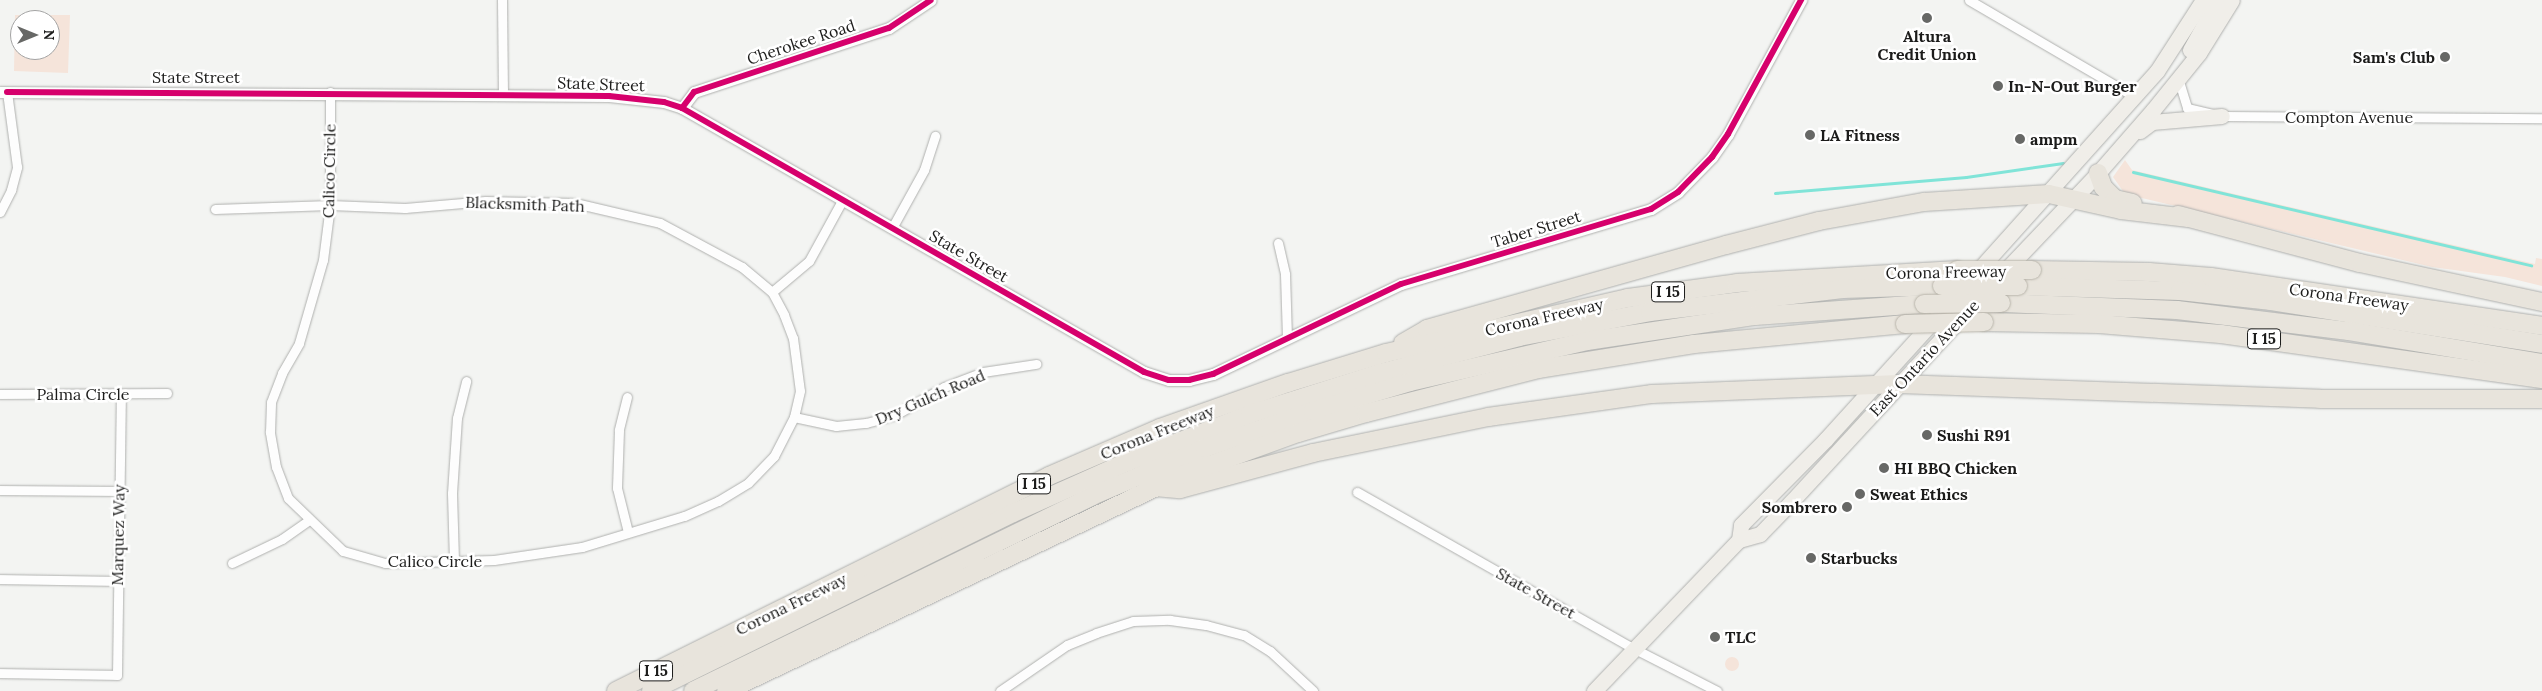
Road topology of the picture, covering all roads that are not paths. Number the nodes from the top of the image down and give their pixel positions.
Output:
1 (502, 0) edge
2 (930, 0) edge
3 (1801, 0) edge
4 (1969, 0) edge
5 (2203, 0) edge
6 (2218, 0) edge
7 (2232, 0) edge
8 (2181, 76) junction
9 (4, 92) edge
10 (330, 92) junction
11 (503, 96) junction
12 (2135, 96) junction
13 (682, 108) junction
14 (2222, 116) junction
15 (2542, 118) edge
16 (935, 136) dead end
17 (2120, 148) junction
18 (2098, 173) junction
19 (2049, 194) junction
20 (843, 199) junction
21 (2072, 199) junction
22 (330, 205) junction
23 (215, 209) dead end
24 (0, 212) edge
25 (2187, 218) junction
26 (892, 228) junction
27 (1278, 243) dead end
28 (772, 292) junction
29 (2542, 302) edge
30 (2542, 326) edge
31 (1287, 338) junction
32 (2542, 344) edge
33 (1386, 353) junction
34 (2542, 363) edge
35 (1036, 364) dead end
36 (2542, 379) edge
37 (1189, 380) joint
38 (466, 381) dead end
39 (1899, 384) junction
40 (1874, 386) junction
41 (167, 393) dead end
42 (0, 394) edge
43 (121, 394) junction
44 (627, 397) dead end
45 (2542, 399) edge
46 (794, 417) junction
47 (1807, 458) junction
48 (1155, 487) junction
49 (0, 490) edge
50 (119, 491) junction
51 (1357, 492) dead end
52 (1791, 502) junction
53 (308, 520) junction
54 (628, 532) junction
55 (1739, 540) junction
56 (454, 561) junction
57 (232, 562) dead end
58 (0, 578) edge
59 (117, 581) junction
60 (1636, 649) junction
61 (697, 650) junction
62 (0, 673) edge
63 (601, 691) edge
64 (616, 691) edge
65 (651, 691) edge
66 (693, 691) edge
67 (726, 691) edge
68 (1000, 691) edge
69 (1313, 691) edge
70 (1594, 691) edge
71 (1717, 691) edge

1 - 11 street
2 - 13 street, Cherokee Road
3 - 31 street, Taber Street
4 - 12 street
5 - 12 main road, East Ontario Avenue
6 - 8 main road
7 - 8 main road, East Ontario Avenue
8 - 14 street, Compton Avenue
8 - 17 main road, East Ontario Avenue
9 - 10 street, State Street
9 - 24 street
10 - 11 street, State Street
10 - 22 street, Calico Circle
11 - 13 street, State Street
12 - 19 main road, East Ontario Avenue
12 - 21 main road
13 - 20 street, State Street
14 - 15 street, Compton Avenue
14 - 17 main road
16 - 26 street
17 - 18 main road, East Ontario Avenue
18 - 21 main road, East Ontario Avenue
18 - 25 highway
19 - 21 highway
19 - 33 highway
19 - 40 main road, East Ontario Avenue
20 - 26 street, State Street
20 - 28 street
21 - 25 highway
21 - 39 main road, East Ontario Avenue
22 - 23 street, Blacksmith Path
22 - 28 street, Blacksmith Path
22 - 53 street, Calico Circle
25 - 29 highway
26 - 37 street, State Street
27 - 31 street
28 - 46 street, Blacksmith Path
30 - 33 highway, Corona Freeway / I 15, bridge
31 - 37 street, Taber Street
32 - 65 highway, bridge
33 - 61 highway, Corona Freeway / I 15
34 - 66 highway, bridge
35 - 46 street, Dry Gulch Road
36 - 48 highway, I 15, bridge
38 - 56 street
39 - 40 highway
39 - 45 highway
39 - 52 main road, East Ontario Avenue
40 - 47 main road, East Ontario Avenue
40 - 48 highway
41 - 43 street, Palma Circle
42 - 43 street, Palma Circle
43 - 50 street, Marquez Way
44 - 54 street
46 - 54 street, Calico Circle
47 - 52 main road
47 - 55 main road, East Ontario Avenue
48 - 67 highway, I 15
49 - 50 street
50 - 59 street, Marquez Way
51 - 60 street, State Street
52 - 55 main road, East Ontario Avenue
53 - 56 street, Calico Circle
53 - 57 street
54 - 56 street, Calico Circle
55 - 60 main road, East Ontario Avenue
58 - 59 street
59 - 62 street, Marquez Way
60 - 70 main road, East Ontario Avenue
60 - 71 street, State Street
61 - 63 highway
61 - 64 highway, Corona Freeway / I 15
68 - 69 street

